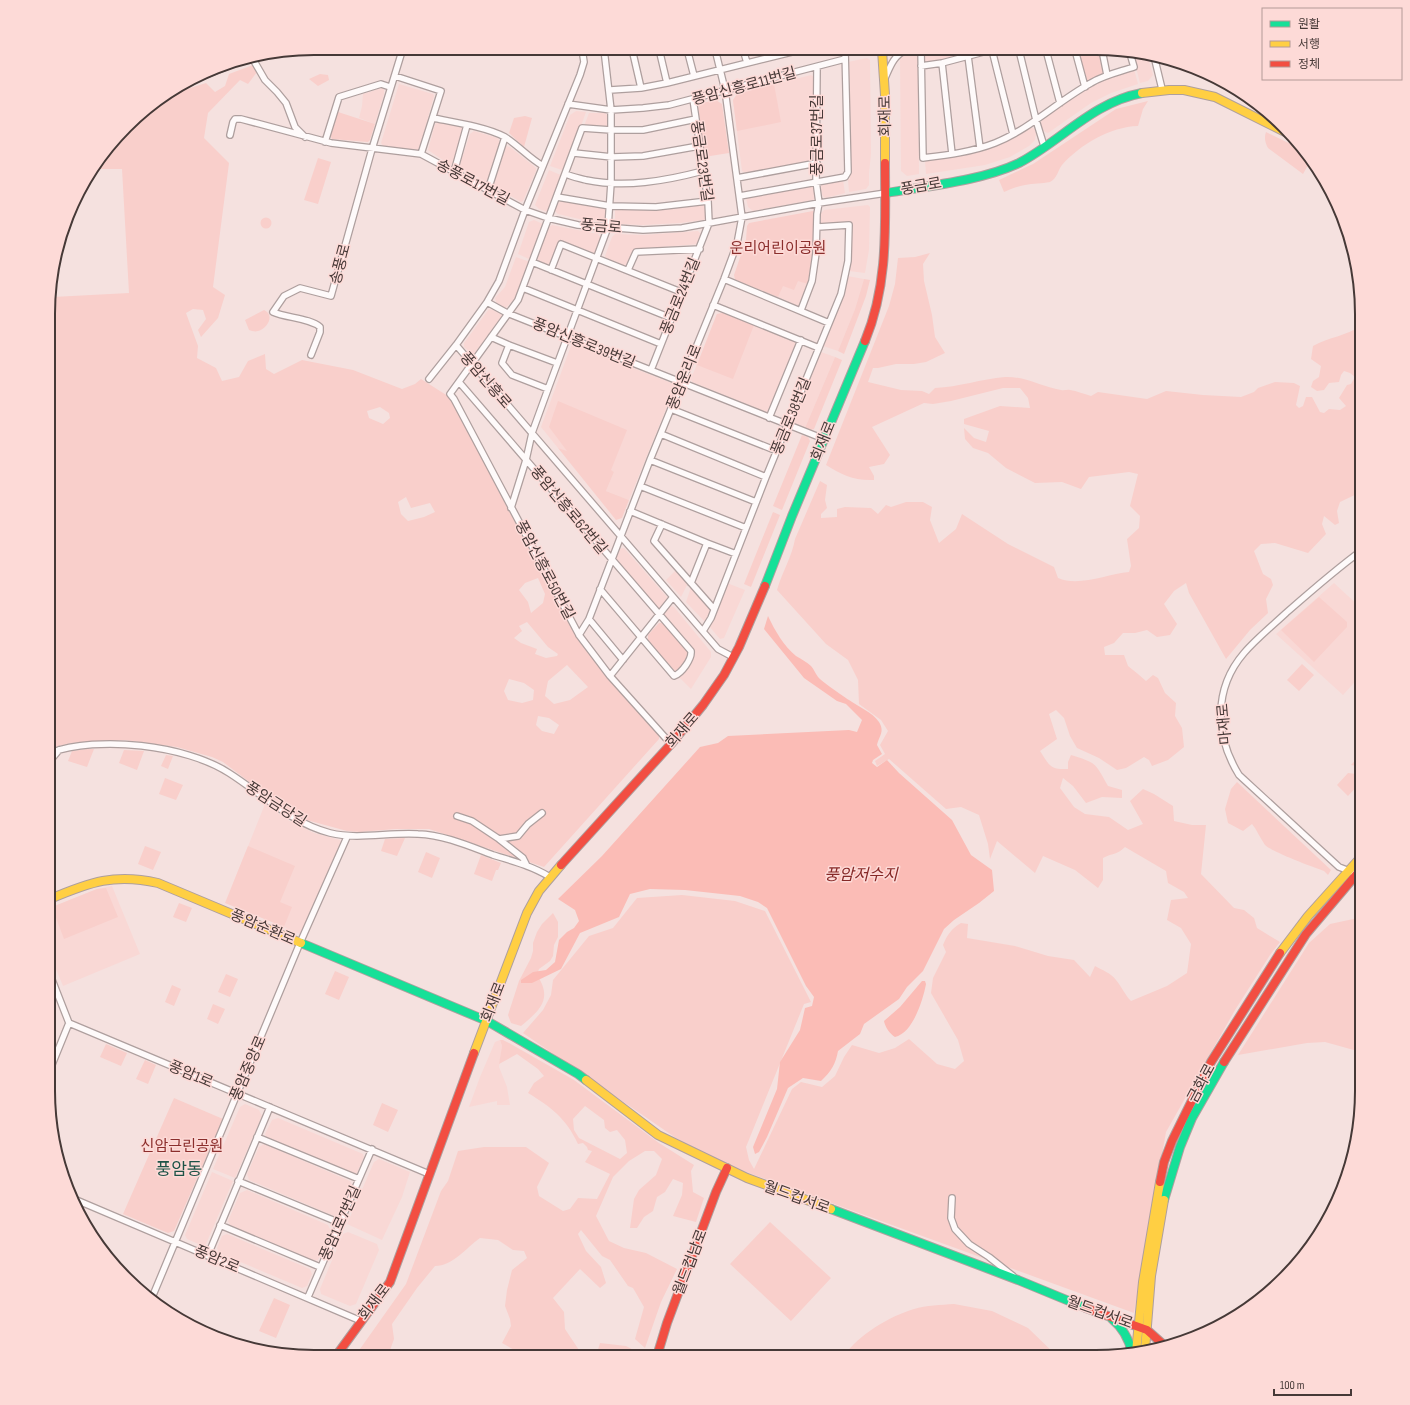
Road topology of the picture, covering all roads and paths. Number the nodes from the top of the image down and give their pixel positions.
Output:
1 (401, 55) edge
2 (583, 55) edge
3 (605, 55) edge
4 (633, 55) edge
5 (660, 55) edge
6 (689, 55) edge
7 (716, 55) edge
8 (745, 55) edge
9 (778, 55) edge
10 (845, 55) edge
11 (882, 55) edge
12 (898, 55) edge
13 (921, 55) edge
14 (972, 55) edge
15 (992, 55) edge
16 (1021, 55) edge
17 (1047, 55) edge
18 (1076, 55) edge
19 (1103, 55) edge
20 (968, 56) junction
21 (771, 57) joint
22 (1132, 57) edge
23 (845, 59) junction
24 (255, 62) edge
25 (1155, 62) edge
26 (747, 63) junction
27 (942, 63) junction
28 (921, 66) junction
29 (817, 67) junction
30 (720, 70) junction
31 (1107, 75) junction
32 (394, 76) junction
33 (694, 76) junction
34 (884, 78) junction
35 (667, 83) junction
36 (390, 87) junction
37 (1084, 87) junction
38 (641, 88) junction
39 (1162, 89) junction
40 (610, 90) junction
41 (725, 90) junction
42 (693, 99) junction
43 (1060, 103) junction
44 (568, 104) junction
45 (611, 110) junction
46 (432, 118) junction
47 (696, 119) junction
48 (1036, 120) junction
49 (467, 126) junction
50 (1275, 127) edge
51 (611, 130) junction
52 (1013, 134) junction
53 (230, 135) dead end
54 (305, 137) junction
55 (505, 137) junction
56 (324, 142) junction
57 (699, 146) junction
58 (1044, 146) junction
59 (372, 148) junction
60 (980, 148) junction
61 (574, 153) junction
62 (421, 154) junction
63 (952, 154) junction
64 (612, 157) junction
65 (817, 163) junction
66 (543, 166) junction
67 (703, 171) junction
68 (454, 172) junction
69 (566, 174) junction
70 (737, 178) junction
71 (816, 181) junction
72 (611, 183) junction
73 (488, 190) junction
74 (886, 193) junction
75 (740, 196) junction
76 (557, 197) junction
77 (708, 201) junction
78 (819, 203) junction
79 (610, 206) junction
80 (525, 210) junction
81 (742, 217) junction
82 (548, 218) junction
83 (709, 223) junction
84 (608, 227) junction
85 (818, 227) junction
86 (700, 249) junction
87 (598, 258) junction
88 (532, 262) junction
89 (551, 270) junction
90 (628, 270) junction
91 (724, 279) junction
92 (587, 284) junction
93 (523, 288) junction
94 (682, 292) junction
95 (487, 302) junction
96 (714, 305) junction
97 (578, 309) junction
98 (801, 310) junction
99 (507, 313) junction
100 (671, 318) junction
101 (829, 323) junction
102 (568, 336) junction
103 (491, 337) junction
104 (801, 340) junction
105 (661, 344) junction
106 (456, 345) junction
107 (509, 345) junction
108 (819, 348) junction
109 (311, 355) dead end
110 (557, 363) junction
111 (472, 364) junction
112 (651, 370) junction
113 (429, 379) dead end
114 (459, 382) junction
115 (682, 382) junction
116 (548, 389) junction
117 (671, 409) junction
118 (770, 418) junction
119 (787, 425) junction
120 (532, 433) junction
121 (661, 434) junction
122 (824, 439) junction
123 (777, 451) junction
124 (526, 460) junction
125 (650, 460) junction
126 (766, 477) junction
127 (640, 486) junction
128 (756, 502) junction
129 (511, 508) junction
130 (630, 511) junction
131 (662, 524) junction
132 (746, 528) junction
133 (621, 536) junction
134 (708, 543) junction
135 (736, 554) junction
136 (1355, 556) edge
137 (611, 560) junction
138 (691, 583) junction
139 (600, 589) junction
140 (673, 597) junction
141 (714, 609) junction
142 (659, 615) junction
143 (589, 619) junction
144 (703, 630) junction
145 (579, 635) junction
146 (642, 638) junction
147 (733, 657) junction
148 (624, 660) junction
149 (610, 676) junction
150 (671, 744) junction
151 (59, 750) junction
152 (55, 751) edge
153 (55, 755) edge
154 (542, 813) dead end
155 (458, 816) dead end
156 (347, 837) junction
157 (499, 839) junction
158 (1355, 863) edge
159 (527, 866) junction
160 (1348, 871) junction
161 (1355, 872) edge
162 (550, 877) junction
163 (1355, 878) edge
164 (55, 897) edge
165 (300, 943) junction
166 (55, 987) edge
167 (472, 1014) joint
168 (487, 1021) junction
169 (69, 1023) junction
170 (55, 1057) edge
171 (238, 1093) junction
172 (270, 1107) junction
173 (258, 1137) junction
174 (372, 1149) junction
175 (727, 1168) junction
176 (429, 1174) junction
177 (359, 1180) junction
178 (238, 1181) junction
179 (952, 1198) dead end
180 (80, 1200) edge
181 (340, 1223) junction
182 (220, 1225) junction
183 (176, 1241) junction
184 (208, 1255) junction
185 (320, 1267) junction
186 (1018, 1280) junction
187 (154, 1295) edge
188 (308, 1297) junction
189 (1110, 1317) junction
190 (360, 1321) junction
191 (1139, 1327) junction
192 (1147, 1330) junction
193 (1160, 1342) edge
194 (1145, 1345) edge
195 (1137, 1347) edge
196 (1131, 1348) edge
197 (340, 1350) edge
198 (659, 1350) edge

1 - 32 street, 송풍로
2 - 44 street, 풍암신흥로
3 - 40 street, 풍암신흥로62번길
4 - 38 street
5 - 35 street
6 - 33 street
7 - 30 street, 풍암운리로
8 - 26 street
9 - 21 street
10 - 23 street
11 - 34 main road, 회재로
12 - 34 street
13 - 28 street
14 - 20 street
15 - 52 street
16 - 48 street
17 - 43 street
18 - 37 street
19 - 31 street
20 - 27 street
20 - 60 street
21 - 26 street
22 - 31 street
23 - 29 street, 풍암신흥로11번길
23 - 71 street
24 - 54 street
25 - 39 street
26 - 30 street
27 - 28 street
27 - 63 street
28 - 63 street
29 - 41 street, 풍암신흥로11번길
29 - 65 street, 풍금로37번길
30 - 33 street
30 - 41 street, 풍암운리로
31 - 37 street
32 - 36 street, 송풍로
32 - 46 street, 송풍로17번길
33 - 35 street
34 - 74 main road, 회재로
35 - 38 street
36 - 56 street
36 - 59 street, 송풍로
37 - 43 street
38 - 40 street
39 - 50 main road, 풍금로
39 - 58 main road, 풍금로
40 - 45 street, 풍암신흥로62번길
41 - 42 street, 풍암신흥로11번길
41 - 70 street, 풍암운리로
42 - 45 street, 풍암신흥로11번길
42 - 47 street, 풍금로23번길
43 - 48 street
44 - 45 street, 풍암신흥로11번길
44 - 66 street, 풍암신흥로
45 - 51 street, 풍암신흥로62번길
46 - 49 street
46 - 62 street, 송풍로17번길
47 - 51 street
47 - 57 street, 풍금로23번길
48 - 52 street
48 - 58 street
49 - 55 street
49 - 68 street
51 - 61 street, 풍암신흥로50번길
51 - 64 street, 풍암신흥로62번길
52 - 60 street
53 - 54 street, 송풍로17번길
54 - 56 street, 송풍로17번길
55 - 66 street
55 - 73 street
56 - 59 street, 송풍로17번길
57 - 64 street
57 - 67 street, 풍금로23번길
58 - 74 main road, 풍금로
59 - 62 street, 송풍로17번길
59 - 109 street, 송풍로
60 - 63 street
61 - 64 street
61 - 69 street, 풍암신흥로50번길
62 - 68 street, 송풍로17번길
64 - 72 street, 풍암신흥로62번길
65 - 70 street
65 - 71 street, 풍금로37번길
66 - 80 street, 풍암신흥로
67 - 72 street
67 - 77 street, 풍금로23번길
68 - 73 street, 송풍로17번길
69 - 72 street
69 - 76 street, 풍암신흥로50번길
70 - 75 street, 풍암운리로
71 - 75 street
71 - 78 street, 풍금로37번길
72 - 79 street, 풍암신흥로62번길
73 - 80 street, 송풍로17번길
74 - 78 street, 풍금로
74 - 122 main road, 회재로
75 - 81 street, 풍암운리로
76 - 79 street
76 - 82 street, 풍암신흥로50번길
77 - 79 street
77 - 83 street, 풍금로23번길
78 - 81 street, 풍금로
78 - 85 street
79 - 84 street, 풍암신흥로62번길
80 - 82 street, 풍금로
80 - 95 street, 풍암신흥로
81 - 83 street, 풍금로
81 - 91 street, 풍암운리로
82 - 84 street, 풍금로
82 - 88 street, 풍암신흥로50번길
83 - 84 street, 풍금로
83 - 86 street, 풍금로24번길
84 - 87 street, 풍암신흥로62번길
85 - 98 street
85 - 101 street, 풍금로38번길
86 - 90 street
86 - 94 street, 풍금로24번길
87 - 89 street
87 - 90 street
87 - 92 street, 풍암신흥로62번길
88 - 89 street
88 - 93 street, 풍암신흥로50번길
89 - 92 street
90 - 94 street
91 - 96 street, 풍암운리로
91 - 98 street
92 - 97 street, 풍암신흥로62번길
92 - 100 street
93 - 97 street
93 - 99 street, 풍암신흥로50번길
94 - 100 street, 풍금로24번길
95 - 99 street, 풍암신흥로39번길
95 - 106 street, 풍암신흥로
96 - 104 street
96 - 115 street, 풍암운리로
97 - 102 street, 풍암신흥로62번길
97 - 105 street
98 - 101 street
99 - 102 street, 풍암신흥로39번길
99 - 103 street, 풍암신흥로50번길
100 - 105 street, 풍금로24번길
101 - 108 street, 풍금로38번길
102 - 110 street, 풍암신흥로62번길
102 - 112 street, 풍암신흥로39번길
103 - 107 street
103 - 111 street, 풍암신흥로50번길
104 - 108 street
104 - 118 street
105 - 112 street, 풍금로24번길
106 - 111 street, 풍암신흥로
106 - 113 street
107 - 110 street
107 - 116 street
108 - 119 street, 풍금로38번길
110 - 116 street, 풍암신흥로62번길
111 - 114 street, 풍암신흥로50번길
111 - 120 street, 풍암신흥로
112 - 115 street, 풍암신흥로39번길
114 - 124 street
114 - 129 street, 풍암신흥로50번길
115 - 117 street, 풍암운리로
115 - 118 street, 풍암신흥로39번길
116 - 120 street, 풍암신흥로62번길
117 - 121 street, 풍암운리로
117 - 123 street
118 - 119 street, 풍암신흥로39번길
119 - 122 street, 풍암신흥로39번길
119 - 123 street, 풍금로38번길
120 - 124 street, 풍암신흥로62번길
120 - 133 street, 풍암신흥로
121 - 125 street, 풍암운리로
121 - 126 street
122 - 147 main road, 회재로
123 - 126 street, 풍금로38번길
124 - 129 street, 풍암신흥로62번길
124 - 137 street, 풍암신흥로62번길
125 - 127 street, 풍암운리로
125 - 128 street
126 - 128 street, 풍금로38번길
127 - 130 street, 풍암운리로
127 - 132 street
128 - 132 street, 풍금로38번길
129 - 145 street, 풍암신흥로50번길
130 - 131 street
130 - 133 street, 풍암운리로
131 - 134 street
131 - 138 street
132 - 135 street, 풍금로38번길
133 - 137 street, 풍암운리로
133 - 140 street, 풍암신흥로
134 - 135 street
134 - 138 street
135 - 141 street, 풍금로38번길
136 - 160 street, 마재로
137 - 139 street, 풍암운리로
137 - 142 street, 풍암신흥로62번길
138 - 141 street
139 - 143 street, 풍암운리로
139 - 146 street
140 - 142 street
140 - 144 street, 풍암신흥로
141 - 144 street, 풍금로38번길
142 - 146 street
142 - 146 street, 풍암신흥로62번길
143 - 145 street, 풍암운리로
143 - 148 street
144 - 147 street, 풍암신흥로
145 - 149 street, 풍암신흥로50번길
146 - 148 street
147 - 150 main road, 회재로
148 - 149 street
149 - 150 street, 풍암신흥로50번길
150 - 162 main road, 회재로
151 - 152 street, 풍암금당길
151 - 153 street
151 - 156 street, 풍암금당길
154 - 157 street
155 - 157 street
156 - 159 street, 풍암금당길
156 - 165 street, 풍암중앙로
157 - 159 street
158 - 160 main road, 금화로
159 - 162 street, 풍암금당길
160 - 161 street, 마재로
160 - 191 main road, 금화로
162 - 168 main road, 회재로
163 - 192 main road, 금화로
164 - 165 main road, 풍암순환로
165 - 167 main road, 풍암순환로
165 - 171 street, 풍암중앙로
166 - 169 street
167 - 168 main road, 월드컵서로
168 - 175 main road, 월드컵서로
168 - 176 main road, 회재로
169 - 170 street
169 - 171 street, 풍암1로
171 - 172 street, 풍암1로
171 - 183 street, 풍암중앙로
172 - 173 street
172 - 174 street, 풍암1로
173 - 177 street
173 - 178 street
174 - 176 street, 풍암1로
174 - 177 street, 풍암1로7번길
175 - 186 main road, 월드컵서로
175 - 198 main road, 월드컵남로
176 - 190 main road, 회재로
177 - 181 street, 풍암1로7번길
178 - 181 street
178 - 182 street
179 - 186 street
180 - 183 street, 풍암2로
181 - 185 street, 풍암1로7번길
182 - 184 street
182 - 185 street
183 - 184 street, 풍암2로
183 - 187 street, 풍암중앙로
184 - 188 street, 풍암2로
185 - 188 street, 풍암1로7번길
186 - 189 main road, 월드컵서로
188 - 190 street, 풍암2로
189 - 191 main road, 월드컵서로
189 - 196 main road
190 - 197 main road, 회재로
191 - 192 main road, 월드컵서로
191 - 195 main road, 금화로
192 - 193 main road
192 - 194 main road, 금화로

